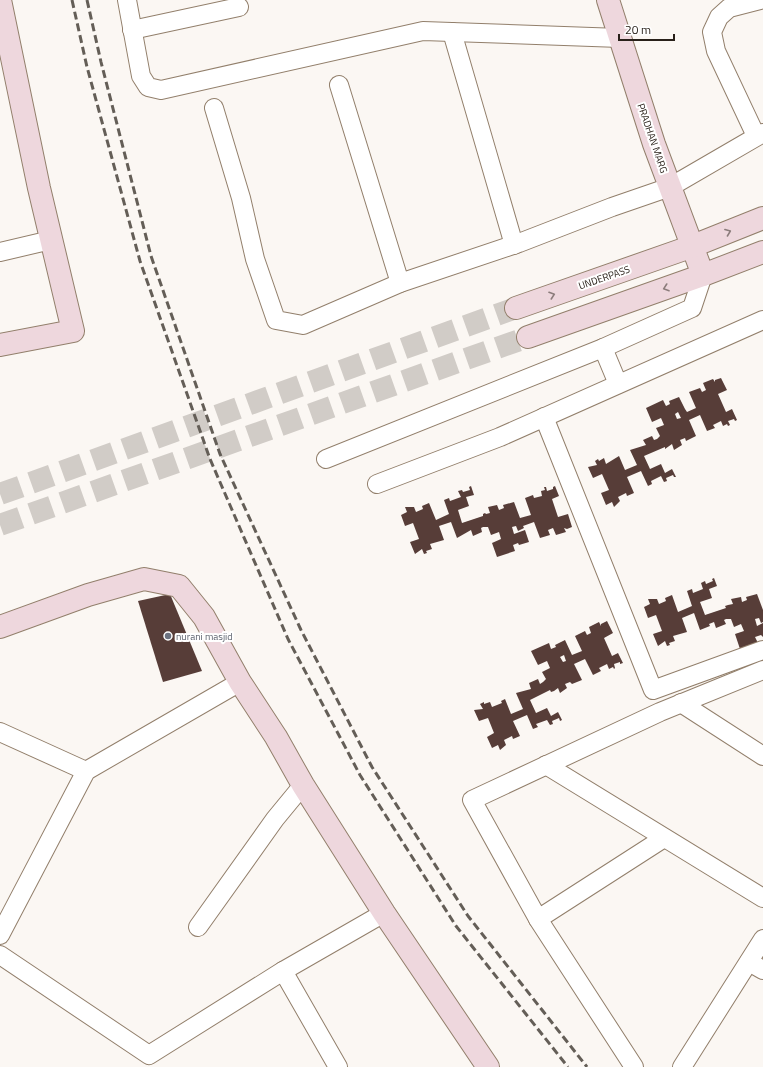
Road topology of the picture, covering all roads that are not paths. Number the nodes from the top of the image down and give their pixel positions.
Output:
1 (0, 0) edge
2 (127, 0) edge
3 (608, 0) edge
4 (756, 0) edge
5 (239, 7) dead end
6 (132, 30) junction
7 (452, 32) junction
8 (620, 38) junction
9 (339, 85) dead end
10 (214, 108) dead end
11 (760, 134) edge
12 (670, 187) junction
13 (763, 218) edge
14 (51, 240) junction
15 (514, 245) junction
16 (692, 246) junction
17 (0, 252) edge
18 (763, 252) edge
19 (703, 275) junction
20 (400, 283) junction
21 (516, 308) tunnel mouth
22 (763, 320) edge
23 (528, 337) tunnel mouth
24 (0, 345) edge
25 (603, 348) junction
26 (618, 384) junction
27 (544, 417) junction
28 (326, 459) dead end
29 (377, 484) dead end
30 (0, 627) edge
31 (763, 650) edge
32 (763, 670) edge
33 (240, 682) junction
34 (681, 703) junction
35 (0, 732) edge
36 (763, 756) edge
37 (546, 765) junction
38 (86, 770) junction
39 (304, 785) junction
40 (664, 838) junction
41 (763, 898) edge
42 (384, 913) junction
43 (538, 919) junction
44 (198, 927) dead end
45 (0, 935) edge
46 (763, 939) edge
47 (0, 955) edge
48 (756, 966) edge
49 (283, 971) junction
50 (144, 1061) edge
51 (338, 1067) edge
52 (488, 1067) edge
53 (634, 1067) edge
54 (682, 1067) edge

1 - 14 street
2 - 6 street
3 - 8 street, PRADHAN MARG
4 - 11 street
5 - 6 street
6 - 7 street
7 - 8 street
7 - 15 street
8 - 12 street, PRADHAN MARG
9 - 20 street
10 - 20 street
11 - 12 street
12 - 15 street
12 - 16 street, PRADHAN MARG
16 -> 13 street, UNDERPASS
14 - 17 street
14 - 24 street
15 - 20 street
16 - 19 street, PRADHAN MARG
21 -> 16 street, UNDERPASS
18 - 19 street
19 -> 23 street
19 - 25 street
22 - 26 street
25 - 26 street
25 - 28 street
26 - 27 street
27 - 29 street
27 - 31 street
30 - 33 street
32 - 34 street
33 - 38 street
33 - 39 street
34 - 36 street
34 - 37 street
35 - 38 street
37 - 40 street
37 - 43 street
38 - 45 street
39 - 42 street
39 - 44 street
40 - 41 street
40 - 43 street
42 - 49 street
42 - 52 street
43 - 53 street
46 - 48 street
47 - 50 street
48 - 54 street
49 - 50 street
49 - 51 street

